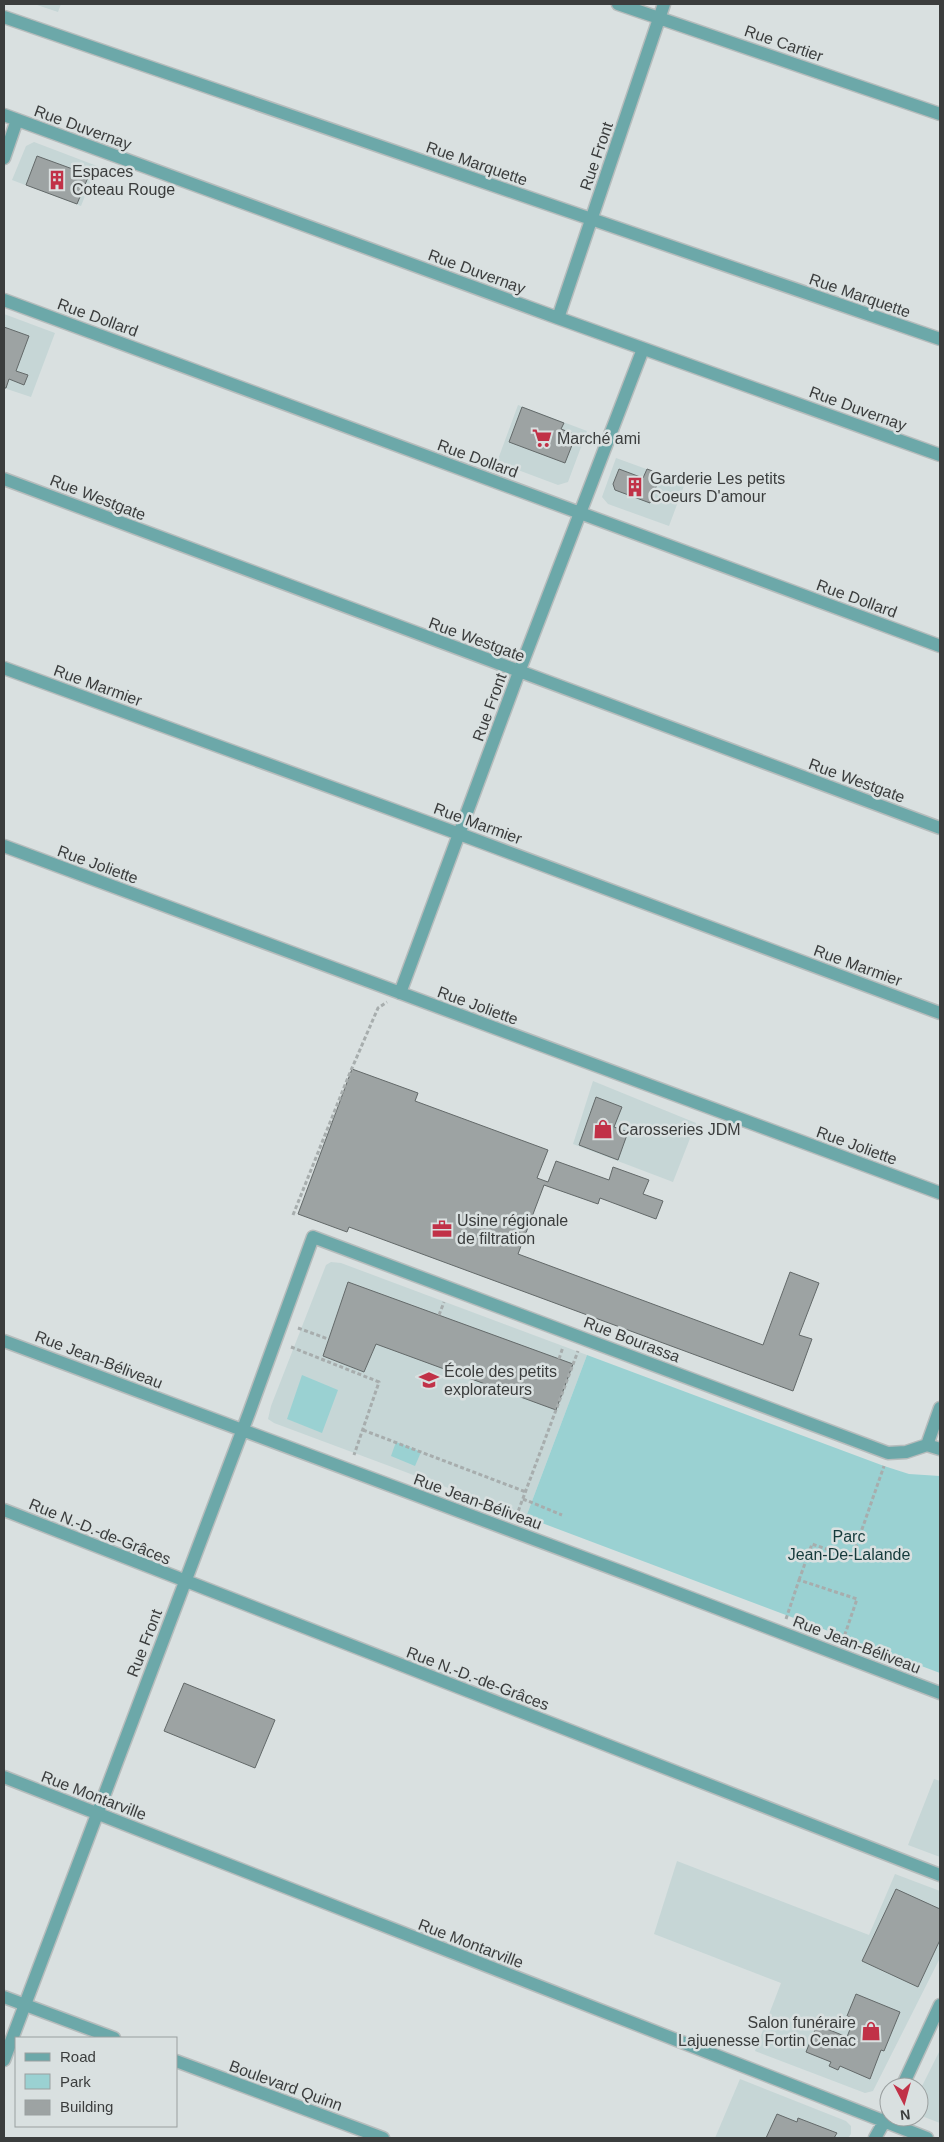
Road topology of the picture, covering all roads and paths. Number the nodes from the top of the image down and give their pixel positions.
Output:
1 (618, 4) edge
2 (664, 4) edge
3 (4, 17) edge
4 (660, 18) junction
5 (940, 114) edge
6 (4, 115) edge
7 (18, 120) junction
8 (4, 158) edge
9 (592, 220) junction
10 (4, 300) edge
11 (558, 318) junction
12 (940, 339) edge
13 (643, 349) junction
14 (940, 455) edge
15 (4, 479) edge
16 (581, 513) junction
17 (940, 646) edge
18 (4, 668) edge
19 (519, 672) junction
20 (940, 828) edge
21 (459, 834) junction
22 (4, 846) edge
23 (400, 993) junction
24 (940, 1013) edge
25 (940, 1193) edge
26 (293, 1215) dead end
27 (313, 1237) joint
28 (444, 1302) dead end
29 (439, 1315) dead end
30 (298, 1328) dead end
31 (328, 1339) dead end
32 (4, 1341) edge
33 (291, 1346) dead end
34 (564, 1346) dead end
35 (578, 1351) dead end
36 (559, 1359) dead end
37 (940, 1408) edge
38 (242, 1430) junction
39 (363, 1430) junction
40 (927, 1445) junction
41 (940, 1449) edge
42 (354, 1455) dead end
43 (884, 1465) dead end
44 (526, 1492) junction
45 (523, 1499) junction
46 (4, 1510) edge
47 (562, 1515) dead end
48 (516, 1517) dead end
49 (799, 1580) junction
50 (185, 1582) junction
51 (786, 1619) dead end
52 (843, 1640) dead end
53 (940, 1693) edge
54 (4, 1778) edge
55 (97, 1814) junction
56 (940, 1875) edge
57 (4, 1997) edge
58 (25, 2005) junction
59 (940, 2005) edge
60 (111, 2037) edge
61 (4, 2060) edge
62 (178, 2062) edge
63 (907, 2077) edge
64 (879, 2115) edge
65 (881, 2127) edge
66 (905, 2127) edge
67 (384, 2138) edge
68 (874, 2138) edge
69 (926, 2138) edge

1 - 4 street, Rue Cartier
2 - 4 street, Rue Front
3 - 9 street, Rue Marquette
4 - 5 street, Rue Cartier
4 - 9 street, Rue Front
6 - 7 street, Rue Duvernay
7 - 8 street
7 - 11 street, Rue Duvernay
9 - 11 street, Rue Front
9 - 12 street, Rue Marquette
10 - 16 street, Rue Dollard
11 - 13 street, Rue Duvernay
13 - 14 street, Rue Duvernay
13 - 16 street, Rue Front
15 - 19 street, Rue Westgate
16 - 17 street, Rue Dollard
16 - 19 street, Rue Front
18 - 21 street, Rue Marmier
19 - 20 street, Rue Westgate
19 - 21 street, Rue Front
21 - 23 street, Rue Front
21 - 24 street, Rue Marmier
22 - 23 street, Rue Joliette
23 - 25 street, Rue Joliette
23 - 26 path
27 - 38 street, Rue Front
27 - 40 street, Rue Bourassa
28 - 29 path
30 - 31 path
32 - 38 street, Rue Jean-Béliveau
33 - 39 path
34 - 36 path
35 - 44 path
37 - 40 street
38 - 50 street, Rue Front
38 - 53 street, Rue Jean-Béliveau
39 - 42 path
39 - 44 path
40 - 41 street
43 - 49 path
44 - 45 path
45 - 47 path
45 - 48 path
46 - 50 street, Rue N.-D.-de-Grâces
49 - 51 path
49 - 52 path
50 - 55 street, Rue Front
50 - 56 street, Rue N.-D.-de-Grâces
54 - 55 street, Rue Montarville
55 - 58 street, Rue Front
55 - 64 street, Rue Montarville
57 - 58 street
58 - 60 street
58 - 61 street, Rue Front
59 - 63 street
62 - 67 street, Boulevard Quinn
65 - 68 street
66 - 69 street, Rue Montarville

